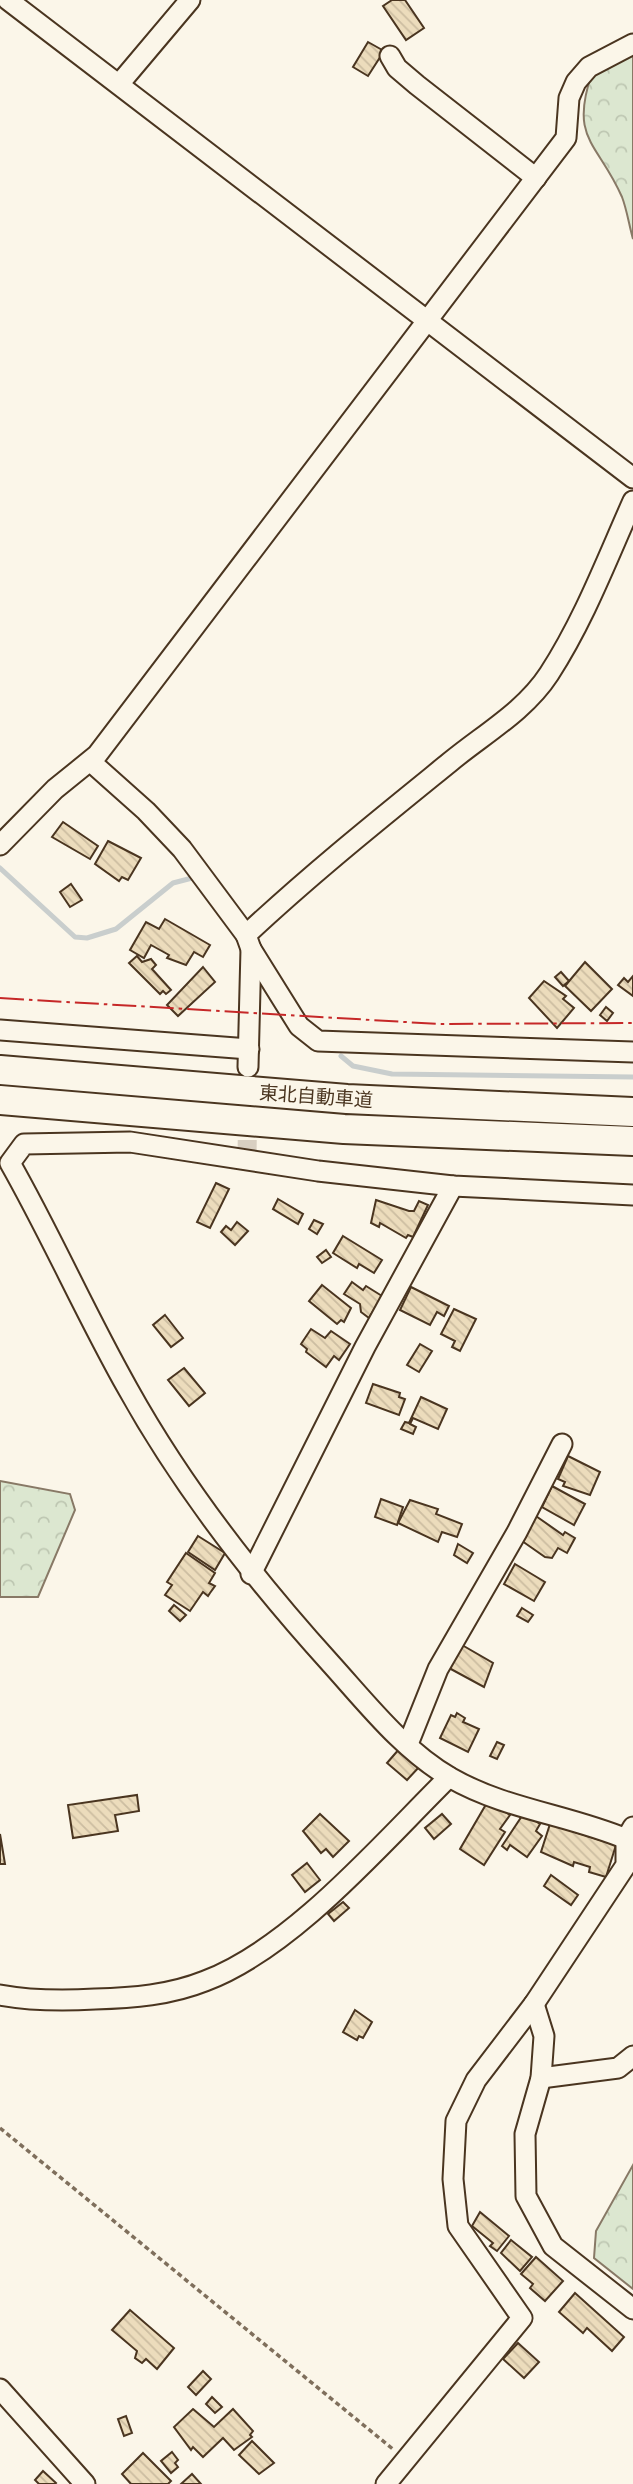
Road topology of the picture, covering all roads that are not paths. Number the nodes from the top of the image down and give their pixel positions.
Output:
1 (8, 0) edge
2 (190, 0) edge
3 (633, 44) edge
4 (390, 56) dead end
5 (120, 83) junction
6 (536, 178) junction
7 (428, 323) junction
8 (633, 478) edge
9 (633, 501) edge
10 (91, 762) junction
11 (0, 845) edge
12 (251, 935) junction
13 (0, 1030) edge
14 (633, 1052) edge
15 (0, 1070) edge
16 (0, 1100) edge
17 (633, 1112) edge
18 (633, 1141) edge
19 (453, 1186) junction
20 (633, 1195) edge
21 (562, 1444) dead end
22 (251, 1574) junction
23 (408, 1744) junction
24 (449, 1777) junction
25 (629, 1833) edge
26 (0, 1994) edge
27 (534, 2004) junction
28 (633, 2056) edge
29 (541, 2078) junction
30 (633, 2309) edge
31 (0, 2389) edge
32 (85, 2484) edge
33 (386, 2484) edge

1 - 5 street
2 - 5 street
3 - 6 street
4 - 6 street
5 - 7 street
6 - 7 street
7 - 8 street
7 - 10 street
9 - 12 street
10 - 11 street
10 - 12 street
12 - 13 street
12 - 14 street
15 - 17 highway, 東北自動車道
16 - 18 highway, 東北自動車道
19 - 20 street
19 - 22 street
19 - 22 street
21 - 23 street
22 - 23 street
23 - 24 street
24 - 25 street
24 - 26 street
25 - 27 street
27 - 29 street
27 - 33 street
28 - 29 street
29 - 30 street
31 - 32 street

